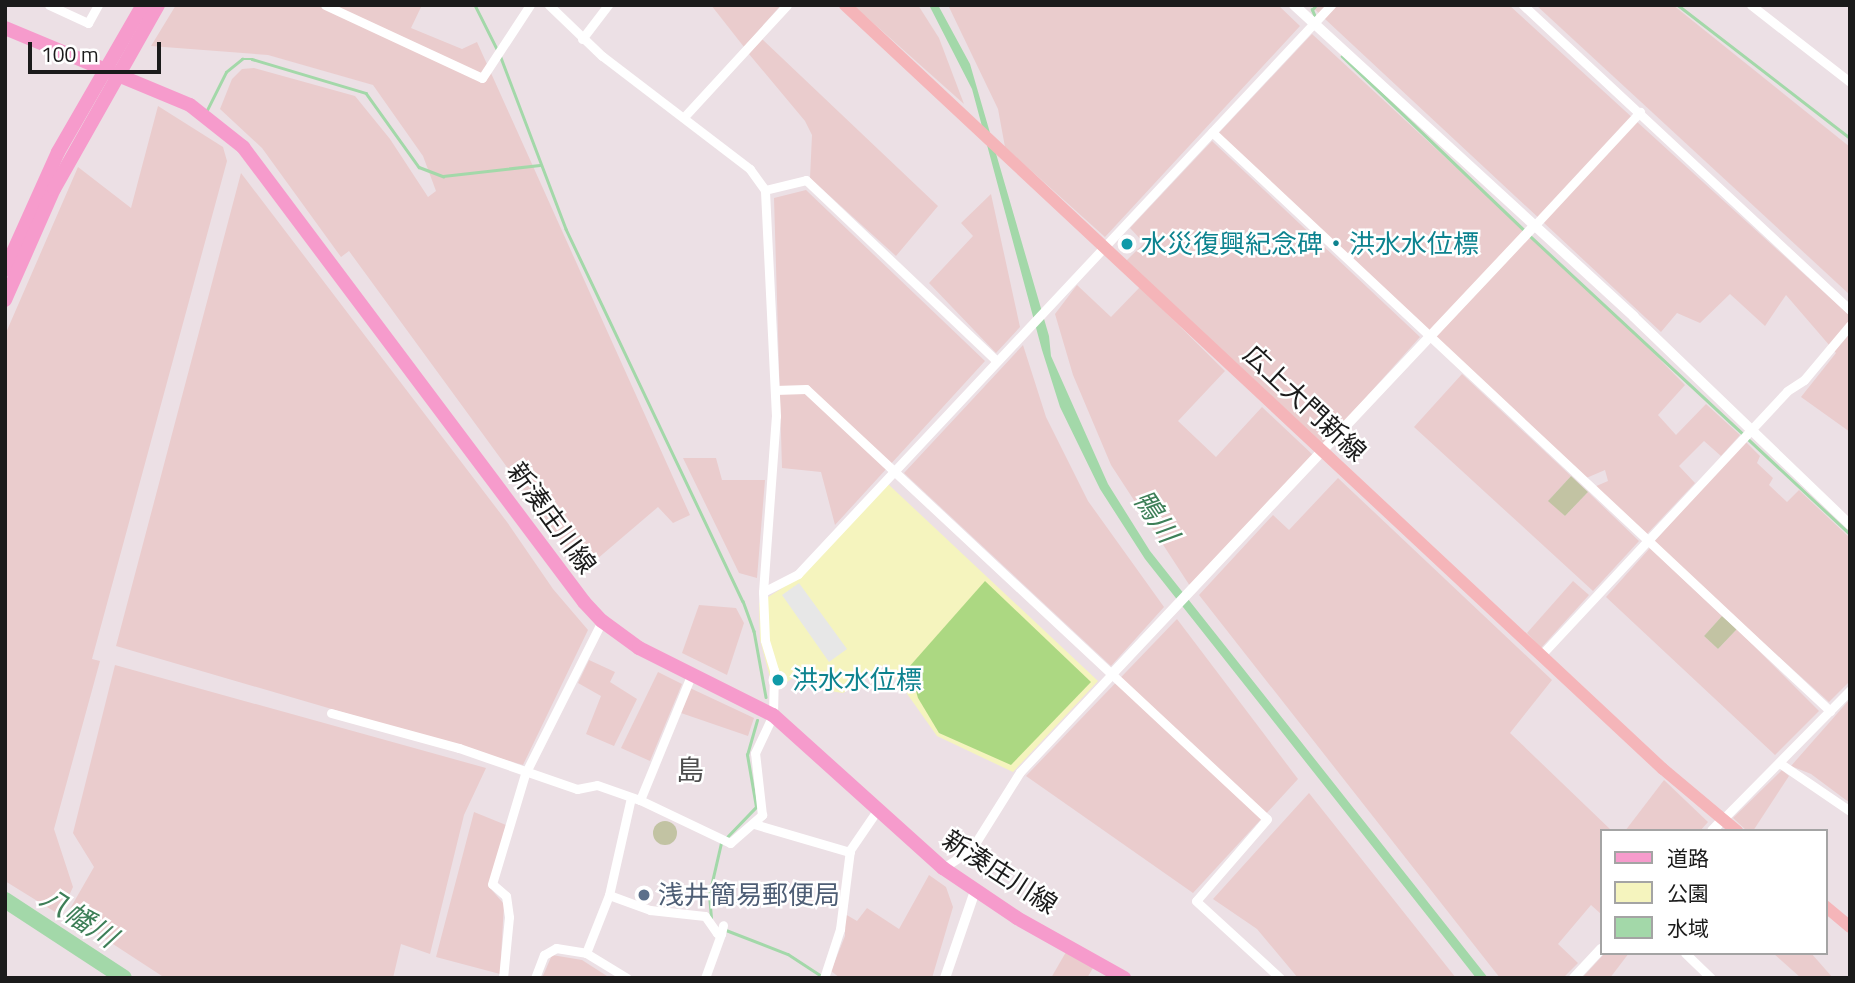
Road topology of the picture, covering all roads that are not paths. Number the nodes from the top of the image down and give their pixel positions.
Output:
1 (49, 5) edge
2 (98, 5) edge
3 (143, 5) edge
4 (158, 5) edge
5 (325, 5) edge
6 (530, 5) edge
7 (548, 5) edge
8 (608, 5) edge
9 (787, 5) edge
10 (845, 5) edge
11 (1294, 5) edge
12 (1331, 5) edge
13 (1523, 5) edge
14 (1751, 5) edge
15 (1313, 23) junction
16 (5, 28) edge
17 (582, 39) junction
18 (112, 72) junction
19 (1850, 82) edge
20 (1640, 111) junction
21 (684, 117) junction
22 (1212, 132) junction
23 (765, 190) junction
24 (1534, 226) junction
25 (1105, 248) junction
26 (5, 270) edge
27 (5, 300) edge
28 (1850, 310) edge
29 (1850, 325) edge
30 (1428, 338) junction
31 (997, 361) junction
32 (775, 390) junction
33 (1749, 431) junction
34 (1322, 451) junction
35 (894, 473) junction
36 (1850, 525) edge
37 (1648, 540) junction
38 (763, 592) junction
39 (602, 621) junction
40 (1542, 654) junction
41 (692, 673) junction
42 (1112, 674) junction
43 (1850, 690) edge
44 (1830, 711) junction
45 (331, 713) dead end
46 (773, 715) junction
47 (1781, 764) junction
48 (525, 774) junction
49 (635, 799) junction
50 (878, 809) junction
51 (1850, 811) edge
52 (1723, 819) junction
53 (754, 824) junction
54 (1714, 829) edge
55 (1735, 829) edge
56 (850, 852) junction
57 (943, 867) junction
58 (975, 891) junction
59 (609, 895) junction
60 (1827, 908) edge
61 (1850, 927) edge
62 (1600, 950) edge
63 (586, 953) junction
64 (1687, 955) edge
65 (503, 978) edge
66 (534, 978) edge
67 (627, 978) edge
68 (705, 978) edge
69 (824, 978) edge
70 (945, 978) edge
71 (1124, 978) edge
72 (1280, 978) edge
73 (1574, 978) edge
74 (1712, 978) edge

1 - 2 street
3 - 18 main road
4 - 18 main road
5 - 6 street
7 - 17 street
8 - 17 street
9 - 21 street
10 - 25 main road, 広上大門新線
11 - 15 street
12 - 15 street
13 - 20 street
14 - 19 street
15 - 22 street
15 - 24 street
16 - 18 main road, 新湊庄川線
17 - 21 street
18 - 26 main road
18 - 27 main road
18 - 39 main road, 新湊庄川線
20 - 24 street
20 - 28 street
21 - 23 street
22 - 25 street
22 - 30 street
23 - 31 street
23 - 32 street
24 - 30 street
24 - 33 street
25 - 31 street
25 - 34 main road, 広上大門新線
29 - 33 street
30 - 34 street
30 - 37 street
31 - 35 street
32 - 35 street
32 - 38 street
33 - 36 street
33 - 37 street
34 - 40 main road, 広上大門新線
34 - 42 street
35 - 38 street
35 - 42 street
37 - 40 street
37 - 44 street
38 - 46 street
39 - 41 main road, 新湊庄川線
39 - 48 street
40 - 52 main road, 広上大門新線
41 - 46 main road, 新湊庄川線
41 - 49 street
42 - 57 street
42 - 72 street
43 - 44 street
44 - 47 street
45 - 48 street
46 - 50 main road, 新湊庄川線
46 - 53 street
47 - 51 street
47 - 52 street
48 - 49 street
48 - 65 street
49 - 53 street
49 - 59 street
50 - 56 street
50 - 57 main road, 新湊庄川線
52 - 54 street
52 - 55 main road, 広上大門新線
53 - 56 street
56 - 69 street
57 - 58 main road, 新湊庄川線
58 - 70 street
58 - 71 main road, 新湊庄川線
59 - 63 street
59 - 68 street
60 - 61 main road
62 - 73 street
63 - 66 street
63 - 67 street
64 - 74 street

